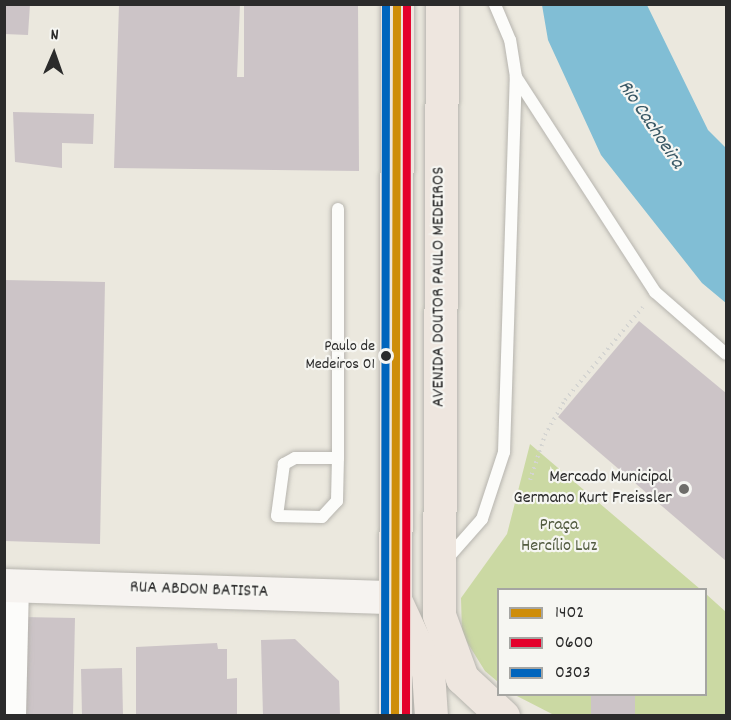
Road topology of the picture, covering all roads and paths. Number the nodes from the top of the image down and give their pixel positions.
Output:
1 (397, 4) edge
2 (442, 4) edge
3 (495, 4) edge
4 (516, 77) junction
5 (338, 209) dead end
6 (655, 292) junction
7 (726, 354) edge
8 (338, 458) junction
9 (530, 480) dead end
10 (436, 570) junction
11 (11, 585) edge
12 (394, 597) junction
13 (14, 716) edge
14 (394, 716) edge
15 (431, 716) edge
16 (502, 716) edge

1 - 12 main road
2 - 10 main road, AVENIDA DOUTOR PAULO MEDEIROS
3 - 4 lane
4 - 6 lane
4 - 10 lane
5 - 8 lane
6 - 7 lane
6 - 9 path
8 - 8 lane
10 - 12 main road
10 - 16 main road, AVENIDA DOUTOR PAULO MEDEIROS
11 - 12 main road, RUA ABDON BATISTA
11 - 13 street
12 - 14 main road
12 - 15 main road

